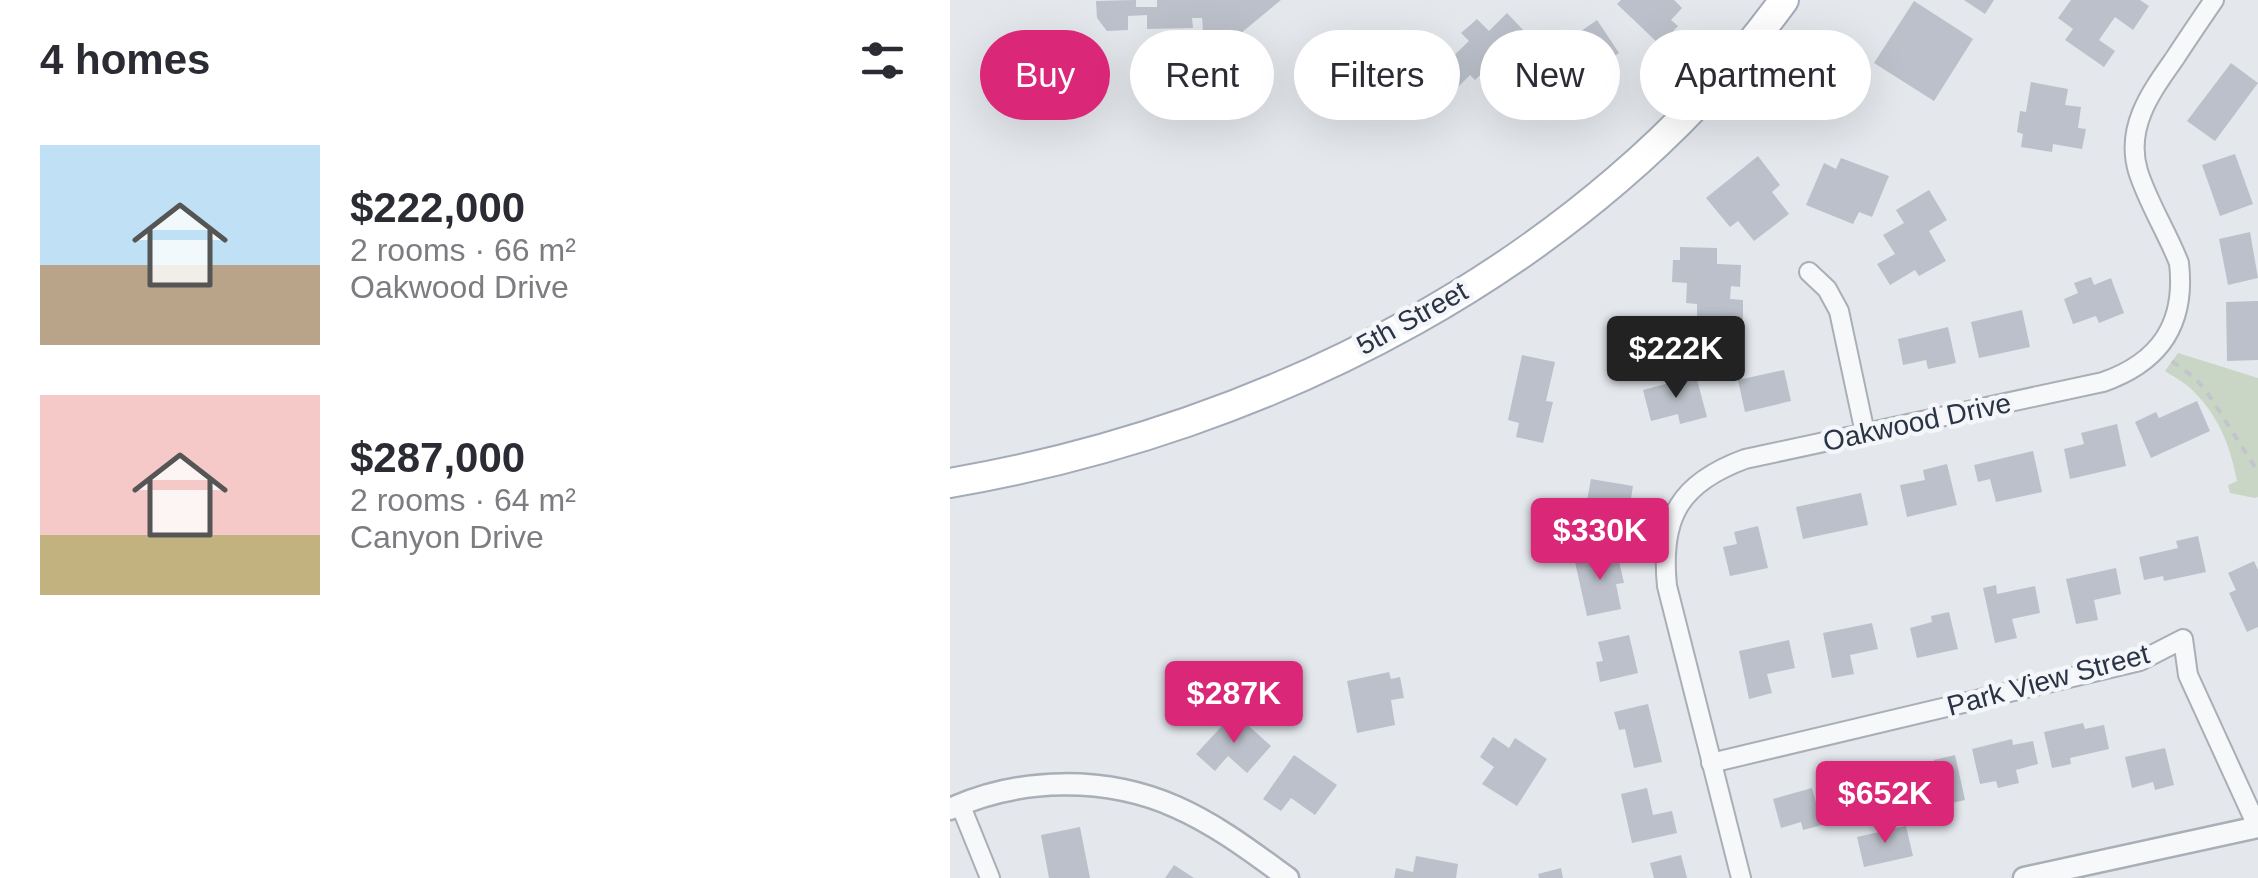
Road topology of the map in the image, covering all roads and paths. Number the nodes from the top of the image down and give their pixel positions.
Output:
1 (1784, 0) edge
2 (2214, 0) edge
3 (1809, 272) dead end
4 (2156, 349) junction
5 (1865, 433) junction
6 (2257, 467) edge
7 (950, 483) edge
8 (1711, 763) junction
9 (955, 806) edge
10 (2258, 827) edge
11 (990, 878) edge
12 (1288, 878) edge
13 (1741, 878) edge
14 (2024, 878) edge

1 - 7 main road, 5th Street
2 - 4 street, Oakwood Drive
3 - 5 street
4 - 5 street, Oakwood Drive
4 - 6 path
5 - 8 street, Oakwood Drive
8 - 10 street, Park View Street
8 - 13 street, Oakwood Drive
9 - 11 street
9 - 12 street
10 - 14 street

